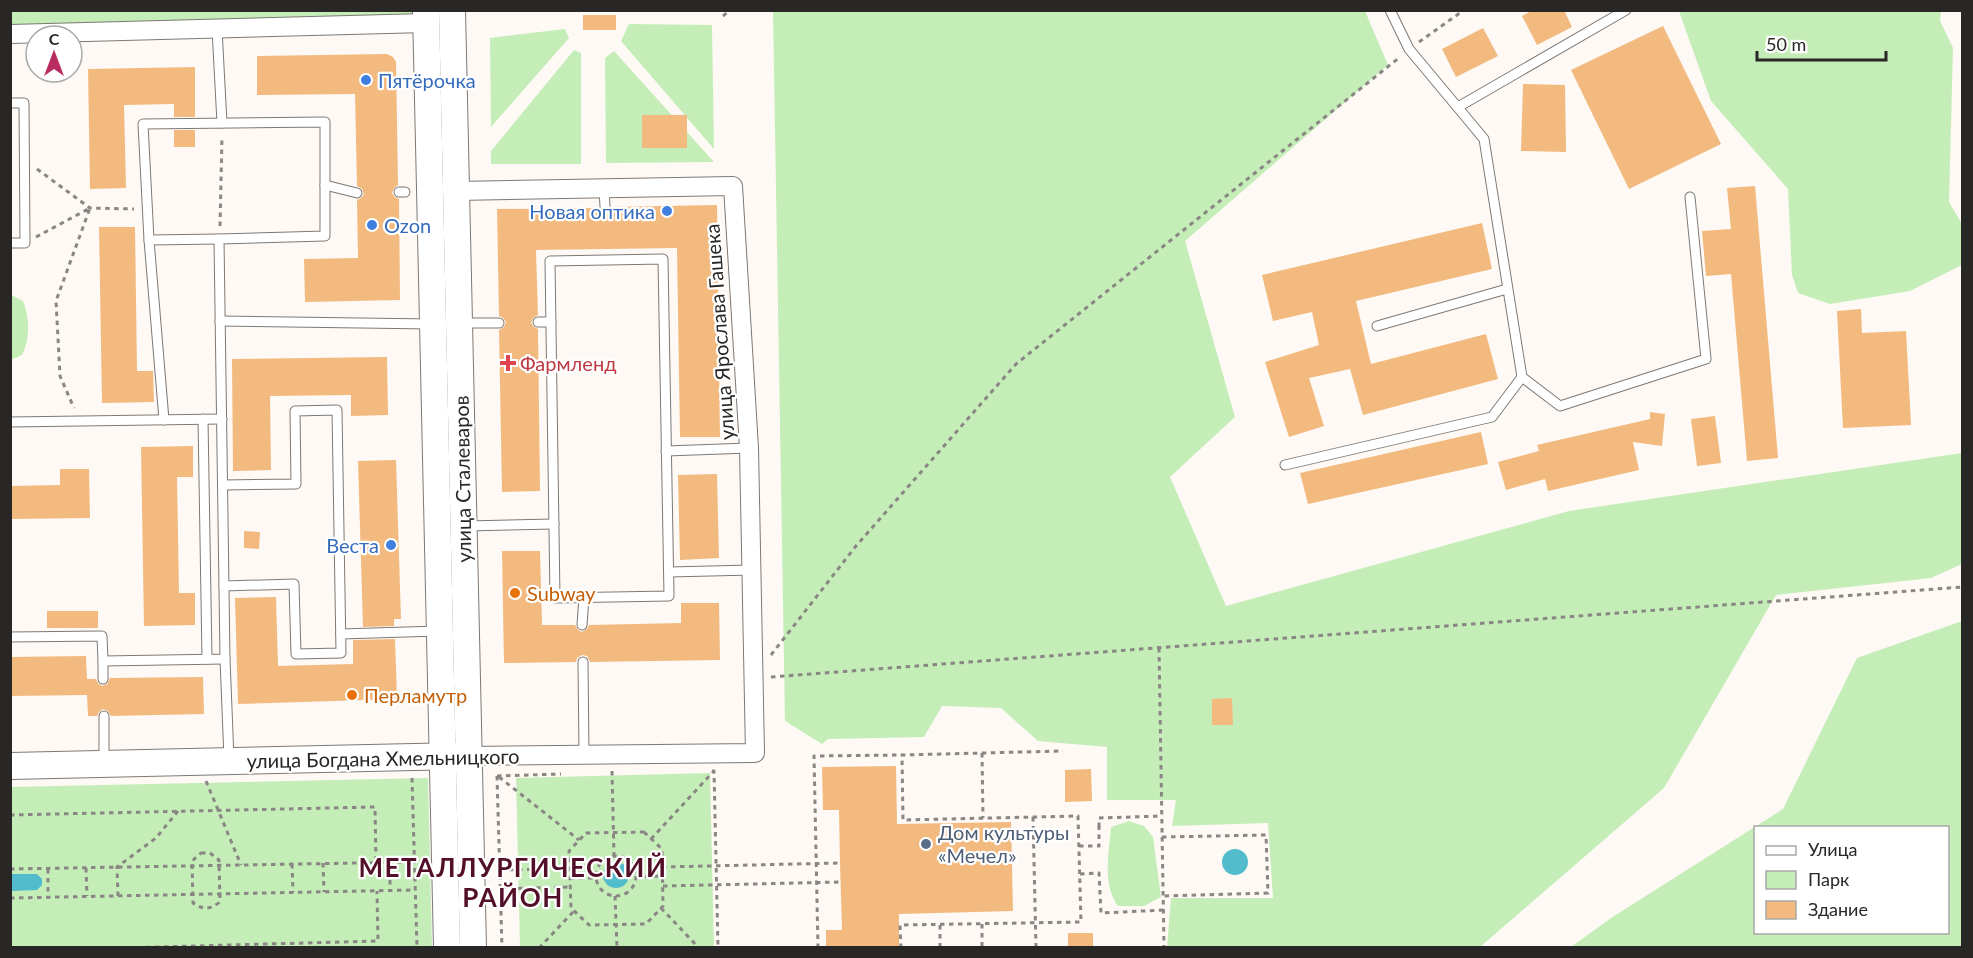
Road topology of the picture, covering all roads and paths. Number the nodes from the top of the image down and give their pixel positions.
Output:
1 (452, 10) edge
2 (730, 10) edge
3 (1390, 10) edge
4 (1464, 10) edge
5 (1626, 10) edge
6 (723, 16) dead end
7 (426, 17) edge
8 (217, 29) junction
9 (10, 34) edge
10 (1409, 49) junction
11 (10, 103) edge
12 (1458, 107) junction
13 (222, 123) junction
14 (24, 159) junction
15 (325, 185) junction
16 (604, 188) junction
17 (456, 191) junction
18 (357, 193) dead end
19 (1690, 197) dead end
20 (605, 207) dead end
21 (90, 208) junction
22 (145, 209) dead end
23 (219, 239) junction
24 (149, 240) junction
25 (10, 243) edge
26 (25, 243) junction
27 (606, 249) dead end
28 (606, 260) junction
29 (1508, 289) junction
30 (220, 321) junction
31 (538, 322) dead end
32 (551, 322) junction
33 (459, 323) junction
34 (499, 323) dead end
35 (433, 324) junction
36 (1377, 326) dead end
37 (1522, 377) junction
38 (203, 419) junction
39 (222, 419) junction
40 (164, 420) junction
41 (79, 421) junction
42 (10, 422) edge
43 (749, 448) junction
44 (666, 451) junction
45 (1285, 465) dead end
46 (223, 485) junction
47 (554, 524) junction
48 (463, 526) junction
49 (752, 570) junction
50 (669, 572) junction
51 (224, 586) junction
52 (1962, 587) edge
53 (584, 597) junction
54 (582, 625) dead end
55 (440, 631) junction
56 (341, 634) junction
57 (10, 637) edge
58 (1159, 648) junction
59 (207, 659) junction
60 (225, 659) junction
61 (103, 661) junction
62 (583, 662) dead end
63 (754, 678) junction
64 (103, 679) dead end
65 (104, 716) dead end
66 (1063, 751) dead end
67 (754, 753) joint
68 (982, 753) junction
69 (612, 754) junction
70 (902, 754) junction
71 (584, 755) junction
72 (443, 756) junction
73 (468, 756) junction
74 (217, 762) junction
75 (104, 764) junction
76 (10, 766) edge
77 (703, 771) dead end
78 (714, 771) junction
79 (566, 774) dead end
80 (497, 776) junction
81 (412, 778) dead end
82 (218, 810) junction
83 (178, 811) junction
84 (10, 815) edge
85 (1162, 816) junction
86 (1033, 817) junction
87 (983, 818) junction
88 (614, 832) junction
89 (1162, 837) junction
90 (651, 838) junction
91 (579, 840) junction
92 (1079, 846) junction
93 (614, 856) junction
94 (390, 862) junction
95 (415, 862) junction
96 (376, 863) junction
97 (840, 863) dead end
98 (292, 864) junction
99 (323, 864) junction
100 (816, 864) junction
101 (242, 865) junction
102 (192, 866) junction
103 (219, 866) junction
104 (716, 866) junction
105 (117, 867) junction
106 (662, 867) junction
107 (86, 868) junction
108 (10, 869) edge
109 (48, 869) junction
110 (570, 869) junction
111 (500, 870) junction
112 (1080, 874) junction
113 (663, 876) junction
114 (636, 877) junction
115 (570, 878) junction
116 (596, 878) junction
117 (817, 882) junction
118 (841, 882) dead end
119 (716, 884) junction
120 (663, 886) junction
121 (570, 887) junction
122 (500, 889) junction
123 (390, 890) junction
124 (415, 890) junction
125 (377, 891) junction
126 (293, 892) junction
127 (324, 892) junction
128 (193, 894) junction
129 (220, 894) junction
130 (87, 896) junction
131 (118, 896) junction
132 (615, 896) junction
133 (1164, 896) junction
134 (48, 897) junction
135 (10, 898) edge
136 (661, 909) junction
137 (1164, 910) junction
138 (574, 911) junction
139 (1035, 922) junction
140 (616, 924) junction
141 (981, 924) junction
142 (940, 925) junction
143 (120, 948) edge
144 (417, 948) edge
145 (447, 948) edge
146 (473, 948) edge
147 (502, 948) edge
148 (539, 948) edge
149 (617, 948) edge
150 (699, 948) edge
151 (718, 948) edge
152 (818, 948) edge
153 (901, 948) edge
154 (940, 948) edge
155 (982, 948) edge
156 (1036, 948) edge
157 (1164, 948) edge

1 - 17 main road, улица Сталеваров
2 - 6 path
3 - 10 lane
4 - 10 path
5 - 12 lane
7 - 8 street
7 - 35 main road, улица Сталеваров
8 - 9 street
8 - 13 lane
10 - 12 lane
10 - 63 path
11 - 14 lane
12 - 29 lane
13 - 15 lane
13 - 23 path
13 - 24 lane
14 - 21 path
14 - 26 lane
15 - 18 lane
15 - 23 lane
16 - 17 street, улица Ярослава Гашека
16 - 20 lane
16 - 43 street, улица Ярослава Гашека
17 - 33 main road, улица Сталеваров
19 - 37 lane
21 - 22 path
21 - 26 path
21 - 41 path
23 - 24 lane
23 - 30 lane
24 - 40 lane
25 - 26 lane
27 - 28 lane
28 - 32 lane
28 - 44 lane
29 - 36 lane
29 - 37 lane
30 - 35 lane
30 - 39 lane
31 - 32 lane
32 - 47 lane
33 - 34 lane
33 - 48 main road, улица Сталеваров
35 - 55 main road, улица Сталеваров
37 - 45 lane
38 - 39 lane
38 - 40 lane
38 - 59 lane
39 - 46 lane
40 - 41 lane
41 - 42 lane
43 - 44 lane
43 - 49 street, улица Ярослава Гашека
44 - 50 lane
46 - 51 lane
46 - 56 lane
47 - 48 lane
47 - 53 lane
48 - 73 main road, улица Сталеваров
49 - 50 lane
49 - 63 street, улица Ярослава Гашека
50 - 53 lane
51 - 56 lane
51 - 60 lane
52 - 58 path
53 - 54 lane
55 - 56 lane
55 - 72 main road, улица Сталеваров
57 - 61 lane
58 - 63 path
58 - 85 path
59 - 60 lane
59 - 61 lane
60 - 74 lane
61 - 64 lane
62 - 71 lane
63 - 67 street, улица Ярослава Гашека
65 - 75 lane
66 - 68 path
67 - 69 street, улица Богдана Хмельницкого
68 - 70 path
68 - 87 path
69 - 71 street, улица Богдана Хмельницкого
69 - 88 path
70 - 87 path
70 - 100 path
71 - 73 street, улица Богдана Хмельницкого
72 - 73 main road, улица Богдана Хмельницкого
72 - 74 main road, улица Богдана Хмельницкого
72 - 145 main road, улица Сталеваров
73 - 146 main road, улица Сталеваров
74 - 75 main road, улица Богдана Хмельницкого
74 - 82 path
75 - 76 main road, улица Богдана Хмельницкого
77 - 78 path
78 - 90 path
78 - 104 path
79 - 80 path
80 - 91 path
80 - 111 path
81 - 95 path
82 - 83 path
82 - 96 path
82 - 101 path
83 - 84 path
83 - 105 path
85 - 89 path
85 - 92 path
86 - 87 path
86 - 92 path
86 - 139 path
88 - 90 path
88 - 91 path
88 - 93 path
89 - 133 path
89 - 133 path
90 - 106 path
91 - 110 path
92 - 112 path
93 - 114 path
93 - 116 path
94 - 95 path
94 - 96 path
94 - 123 path
95 - 124 path
96 - 99 path
97 - 100 path
98 - 99 path
98 - 101 path
98 - 126 path
99 - 127 path
100 - 104 path
100 - 117 path
101 - 103 path
102 - 103 path
102 - 103 path
102 - 105 path
102 - 128 path
103 - 129 path
104 - 106 path
104 - 119 path
105 - 107 path
105 - 131 path
106 - 113 path
107 - 109 path
107 - 130 path
108 - 109 path
109 - 134 path
110 - 111 path
110 - 115 path
111 - 122 path
112 - 137 path
112 - 139 path
113 - 114 path
113 - 120 path
114 - 132 path
115 - 116 path
115 - 121 path
116 - 132 path
117 - 118 path
117 - 119 path
117 - 152 path
119 - 120 path
119 - 151 path
120 - 136 path
121 - 122 path
121 - 138 path
122 - 147 path
123 - 124 path
123 - 125 path
124 - 144 path
125 - 127 path
125 - 143 path
126 - 127 path
126 - 129 path
128 - 129 path
128 - 129 path
128 - 131 path
130 - 131 path
130 - 134 path
132 - 140 path
133 - 137 path
134 - 135 path
136 - 140 path
136 - 150 path
137 - 157 path
138 - 140 path
138 - 148 path
139 - 141 path
139 - 156 path
140 - 149 path
141 - 142 path
141 - 155 path
142 - 153 path
142 - 154 path

